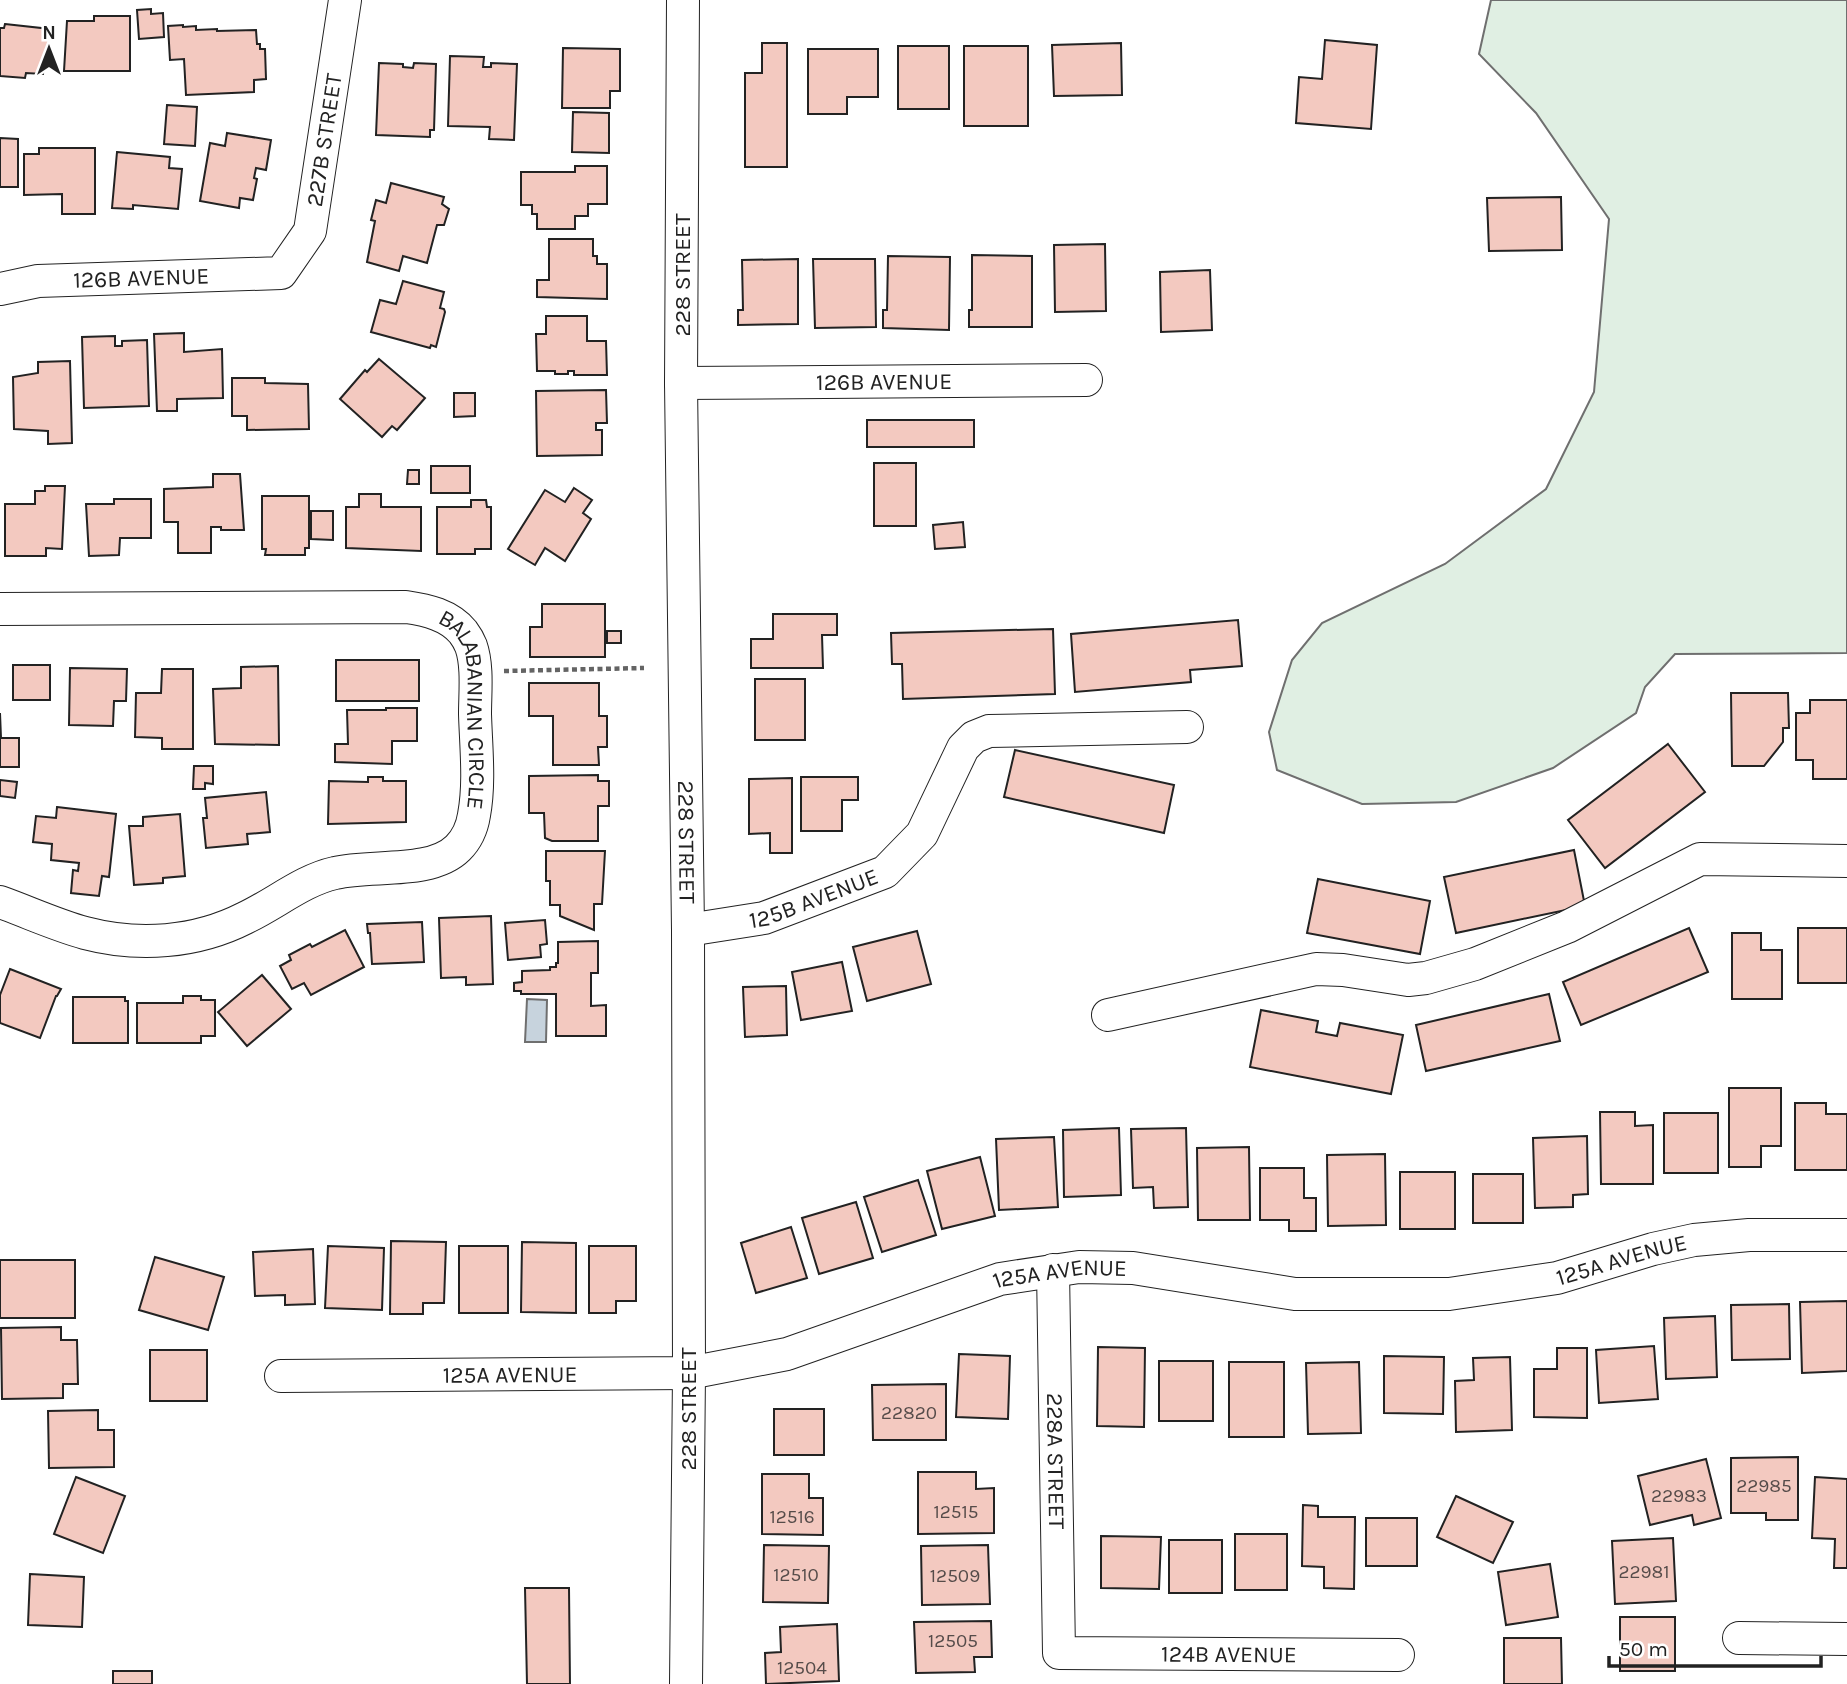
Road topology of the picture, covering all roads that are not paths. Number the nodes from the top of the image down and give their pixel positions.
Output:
1 (345, 0) edge
2 (683, 0) edge
3 (281, 273) joint
4 (0, 289) edge
5 (1086, 380) dead end
6 (681, 383) junction
7 (0, 609) edge
8 (1187, 727) dead end
9 (1847, 861) edge
10 (0, 902) edge
11 (688, 930) junction
12 (1108, 1015) dead end
13 (1847, 1235) edge
14 (1053, 1270) junction
15 (689, 1373) junction
16 (281, 1376) dead end
17 (1739, 1637) dead end
18 (1847, 1639) edge
19 (1059, 1653) joint
20 (1398, 1656) dead end
21 (686, 1684) edge

1 - 3 street, 227B STREET
2 - 6 street, 228 STREET
3 - 4 street, 126B AVENUE
5 - 6 street, 126B AVENUE
6 - 11 street, 228 STREET
7 - 10 street, BALABANIAN CIRCLE
8 - 11 street, 125B AVENUE
9 - 12 street
11 - 15 street, 228 STREET
13 - 14 street, 125A AVENUE
14 - 15 street, 125A AVENUE
14 - 19 street, 228A STREET
15 - 16 street, 125A AVENUE
15 - 21 street, 228 STREET
17 - 18 street
19 - 20 street, 124B AVENUE

